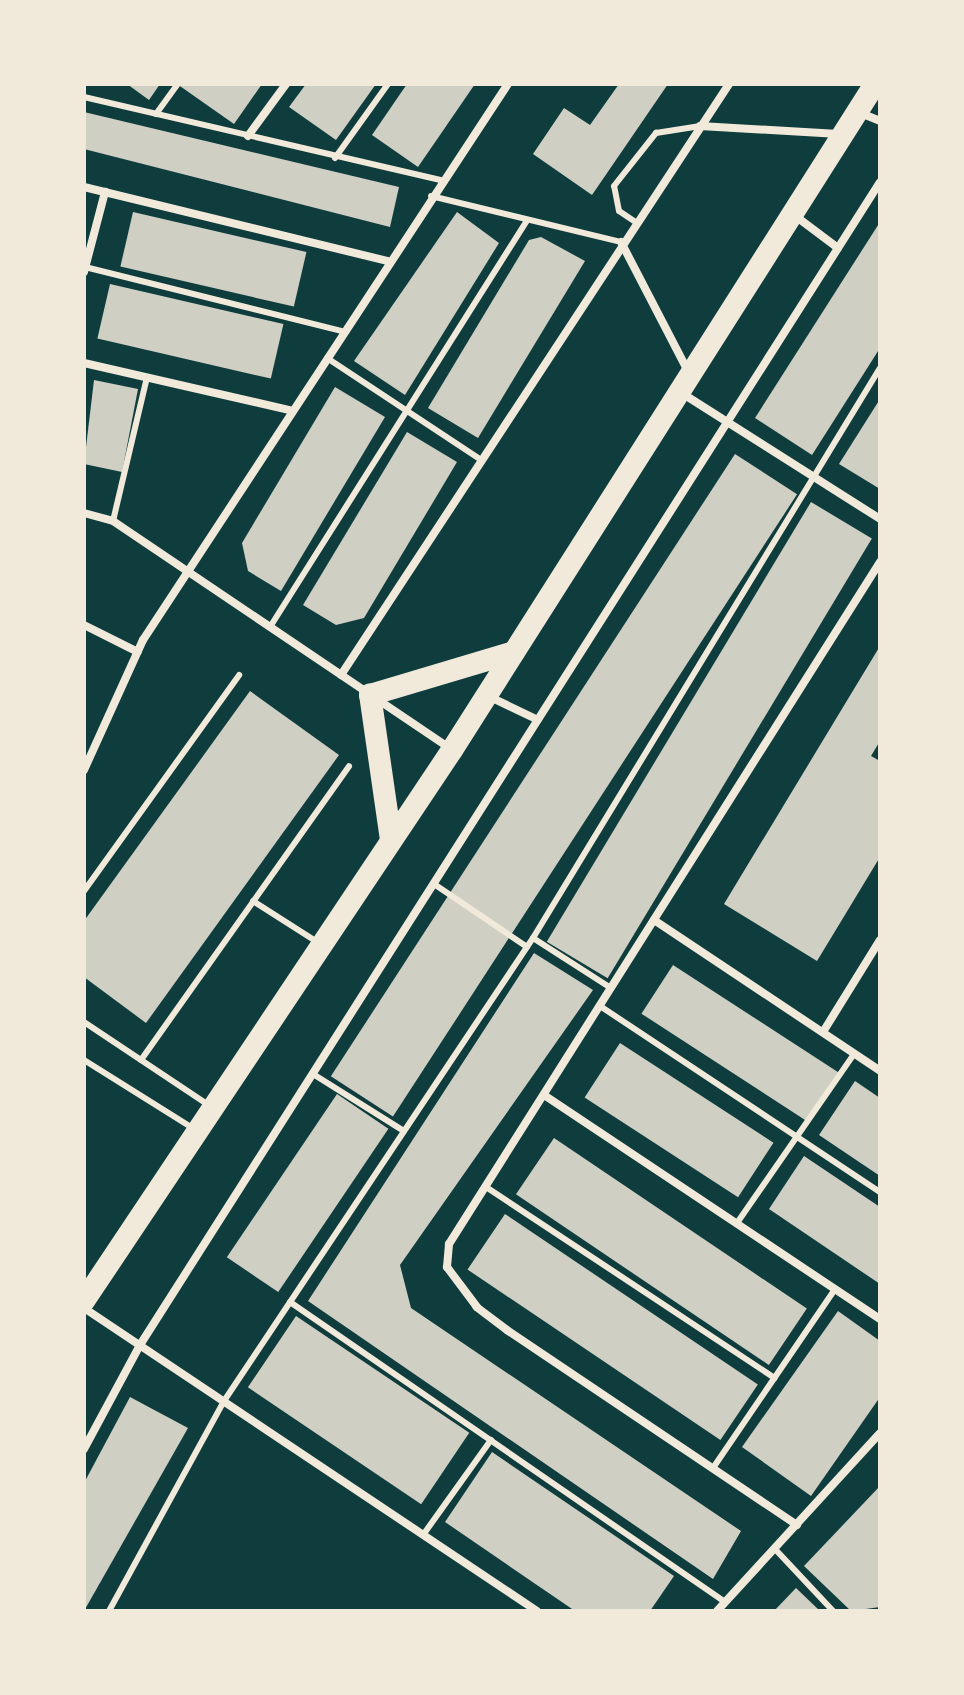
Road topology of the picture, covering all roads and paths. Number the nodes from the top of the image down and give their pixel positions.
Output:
1 (178, 84) edge
2 (286, 84) edge
3 (388, 84) edge
4 (508, 84) edge
5 (729, 84) edge
6 (875, 84) edge
7 (84, 97) edge
8 (857, 112) junction
9 (156, 114) junction
10 (880, 121) edge
11 (700, 126) junction
12 (843, 134) junction
13 (248, 136) junction
14 (335, 158) junction
15 (440, 180) junction
16 (880, 182) edge
17 (84, 187) edge
18 (105, 192) junction
19 (430, 196) junction
20 (792, 214) junction
21 (634, 221) junction
22 (526, 222) junction
23 (621, 242) junction
24 (838, 248) junction
25 (388, 261) junction
26 (85, 270) edge
27 (342, 331) junction
28 (325, 357) junction
29 (84, 363) edge
30 (880, 368) edge
31 (147, 377) junction
32 (685, 383) junction
33 (290, 410) junction
34 (407, 411) junction
35 (727, 422) junction
36 (481, 460) junction
37 (812, 476) junction
38 (84, 513) edge
39 (880, 519) edge
40 (113, 521) junction
41 (880, 562) edge
42 (187, 571) junction
43 (84, 625) edge
44 (270, 627) junction
45 (138, 652) junction
46 (514, 652) junction
47 (239, 675) dead end
48 (341, 675) junction
49 (370, 695) junction
50 (486, 695) junction
51 (538, 720) junction
52 (452, 750) junction
53 (349, 766) dead end
54 (84, 770) edge
55 (391, 840) junction
56 (434, 884) junction
57 (84, 891) edge
58 (253, 901) junction
59 (654, 920) junction
60 (533, 938) junction
61 (880, 940) edge
62 (322, 945) junction
63 (527, 947) junction
64 (611, 988) junction
65 (600, 1006) junction
66 (84, 1022) edge
67 (823, 1032) junction
68 (854, 1054) junction
69 (84, 1060) edge
70 (141, 1060) junction
71 (880, 1071) edge
72 (313, 1074) junction
73 (544, 1095) junction
74 (213, 1108) junction
75 (197, 1131) junction
76 (404, 1131) junction
77 (797, 1136) junction
78 (486, 1187) junction
79 (880, 1192) edge
80 (737, 1223) junction
81 (835, 1289) junction
82 (84, 1301) edge
83 (290, 1302) junction
84 (84, 1308) edge
85 (880, 1319) edge
86 (140, 1345) junction
87 (775, 1378) junction
88 (224, 1401) junction
89 (880, 1433) edge
90 (491, 1440) junction
91 (84, 1449) edge
92 (713, 1468) junction
93 (797, 1525) junction
94 (423, 1535) junction
95 (775, 1549) junction
96 (725, 1602) junction
97 (109, 1611) edge
98 (537, 1611) edge
99 (717, 1611) edge
100 (833, 1611) edge

1 - 9 lane
2 - 13 street
3 - 14 lane
4 - 15 street
5 - 11 street
6 - 8 highway
7 - 9 lane
8 - 10 street
8 - 12 highway
9 - 13 lane
11 - 12 street
11 - 21 street
11 - 21 lane
12 - 20 highway
13 - 14 lane
14 - 15 lane
15 - 19 street
16 - 24 street
17 - 18 street
18 - 25 street
18 - 26 street
19 - 22 lane
19 - 25 street
20 - 24 street
20 - 32 highway
21 - 23 street
22 - 23 lane
22 - 34 lane
23 - 32 street
23 - 36 street
24 - 35 street
25 - 27 street
26 - 27 lane
27 - 28 street
28 - 33 street
28 - 34 lane
29 - 31 street
30 - 37 lane
31 - 33 street
31 - 40 lane
32 - 35 street
32 - 46 highway
33 - 42 street
34 - 36 lane
34 - 44 lane
35 - 37 street
35 - 51 street
36 - 48 street
37 - 39 street
37 - 60 lane
38 - 40 street
40 - 42 street
41 - 59 street
42 - 44 street
42 - 45 street
43 - 45 street
44 - 48 street
45 - 54 street
46 - 49 highway
46 - 50 highway
47 - 57 lane
48 - 49 street
49 - 52 street
49 - 55 highway
50 - 51 street
50 - 52 highway
51 - 56 street
52 - 55 highway
53 - 58 lane
55 - 62 highway
56 - 63 lane
56 - 72 street
58 - 62 lane
58 - 70 lane
59 - 64 street
59 - 67 street
60 - 63 lane
60 - 64 lane
61 - 67 street
62 - 74 highway
63 - 76 lane
64 - 65 street
65 - 73 street
65 - 77 lane
66 - 70 lane
67 - 68 street
68 - 71 street
68 - 77 lane
69 - 75 lane
70 - 74 lane
72 - 76 lane
72 - 86 street
73 - 78 street
73 - 80 street
74 - 75 highway
75 - 82 highway
76 - 83 lane
77 - 79 lane
77 - 80 lane
78 - 87 lane
78 - 92 street
80 - 81 street
81 - 85 street
81 - 87 lane
83 - 88 lane
83 - 90 lane
84 - 86 street
86 - 88 street
86 - 91 street
87 - 92 lane
88 - 94 street
88 - 97 lane
89 - 93 street
90 - 94 lane
90 - 96 lane
92 - 93 street
93 - 95 street
94 - 98 street
95 - 96 street
95 - 100 lane
96 - 99 street

